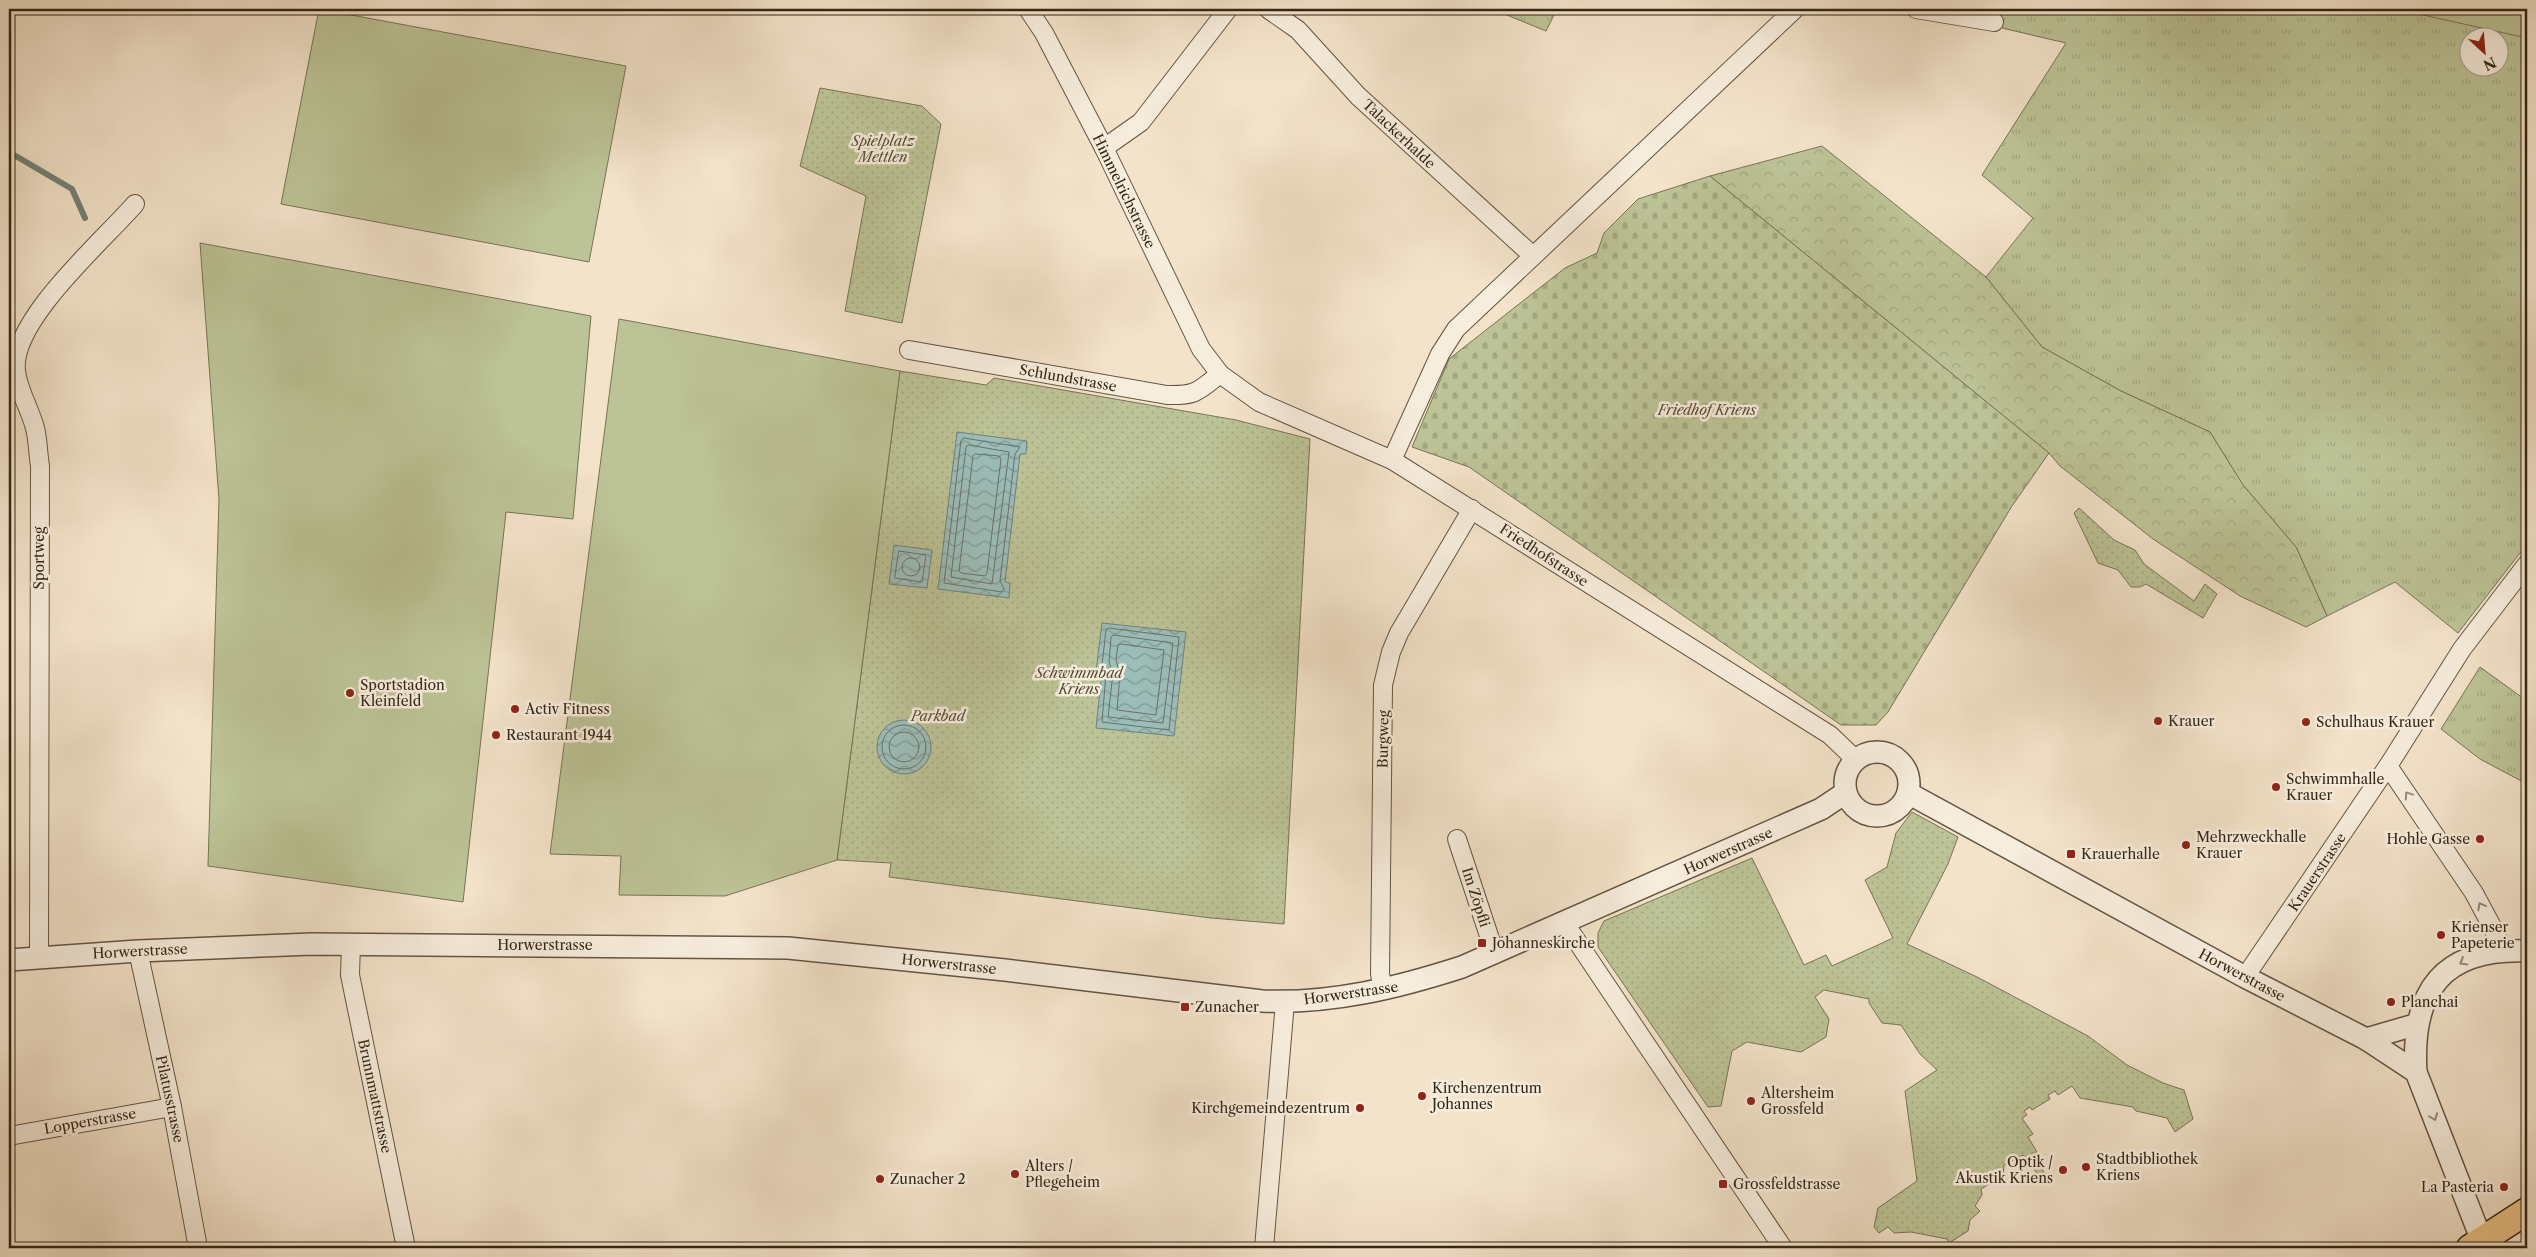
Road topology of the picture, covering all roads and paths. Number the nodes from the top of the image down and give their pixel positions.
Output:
1 (1028, 9) edge
2 (1228, 9) edge
3 (1268, 9) edge
4 (1795, 9) edge
5 (1916, 9) edge
6 (1994, 22) dead end
7 (1104, 148) junction
8 (135, 204) dead end
9 (1533, 256) junction
10 (909, 350) dead end
11 (1220, 374) junction
12 (1392, 460) junction
13 (1472, 509) junction
14 (2527, 564) edge
15 (1855, 759) junction
16 (2388, 766) junction
17 (1845, 793) junction
18 (1908, 793) junction
19 (1457, 839) dead end
20 (1564, 922) junction
21 (350, 944) junction
22 (138, 950) junction
23 (2501, 950) junction
24 (2527, 951) edge
25 (1495, 954) junction
26 (39, 958) junction
27 (9, 960) edge
28 (2244, 977) junction
29 (1383, 990) junction
30 (1285, 1002) junction
31 (2418, 1024) junction
32 (2366, 1039) junction
33 (2416, 1072) junction
34 (172, 1107) junction
35 (9, 1136) edge
36 (2527, 1212) edge
37 (2476, 1245) edge
38 (198, 1248) edge
39 (406, 1248) edge
40 (1264, 1248) edge
41 (1783, 1248) edge

1 - 7 street, Himmelrichstrasse
2 - 7 street
3 - 9 street, Talackerhalde
4 - 9 street
5 - 6 street
7 - 11 street, Himmelrichstrasse
8 - 26 street, Sportweg
9 - 12 street
10 - 11 street, Schlundstrasse
11 - 12 street, Friedhofstrasse
12 - 13 street, Friedhofstrasse
13 - 15 street, Friedhofstrasse
13 - 29 street, Burgweg
14 - 16 street
15 - 17 street
15 - 18 street
23 -> 16 street
16 - 28 street, Krauerstrasse
17 - 18 street
17 - 20 street, Horwerstrasse
18 - 28 street, Horwerstrasse
19 - 25 street, Im Zöpfli
20 - 25 street, Horwerstrasse
20 - 41 street
21 - 22 street, Horwerstrasse
21 - 30 street, Horwerstrasse
21 - 39 street, Brunnmattstrasse
22 - 26 street, Horwerstrasse
22 - 34 street, Pilatusstrasse
23 - 24 street
23 -> 31 street
25 - 29 street, Horwerstrasse
26 - 27 street, Horwerstrasse
28 - 32 street, Horwerstrasse
29 - 30 street, Horwerstrasse
30 - 40 street
31 - 32 street
31 - 33 street
32 - 33 street, Horwerstrasse
33 -> 37 street
34 - 35 street, Lopperstrasse
34 - 38 street, Pilatusstrasse
36 - 37 main road

